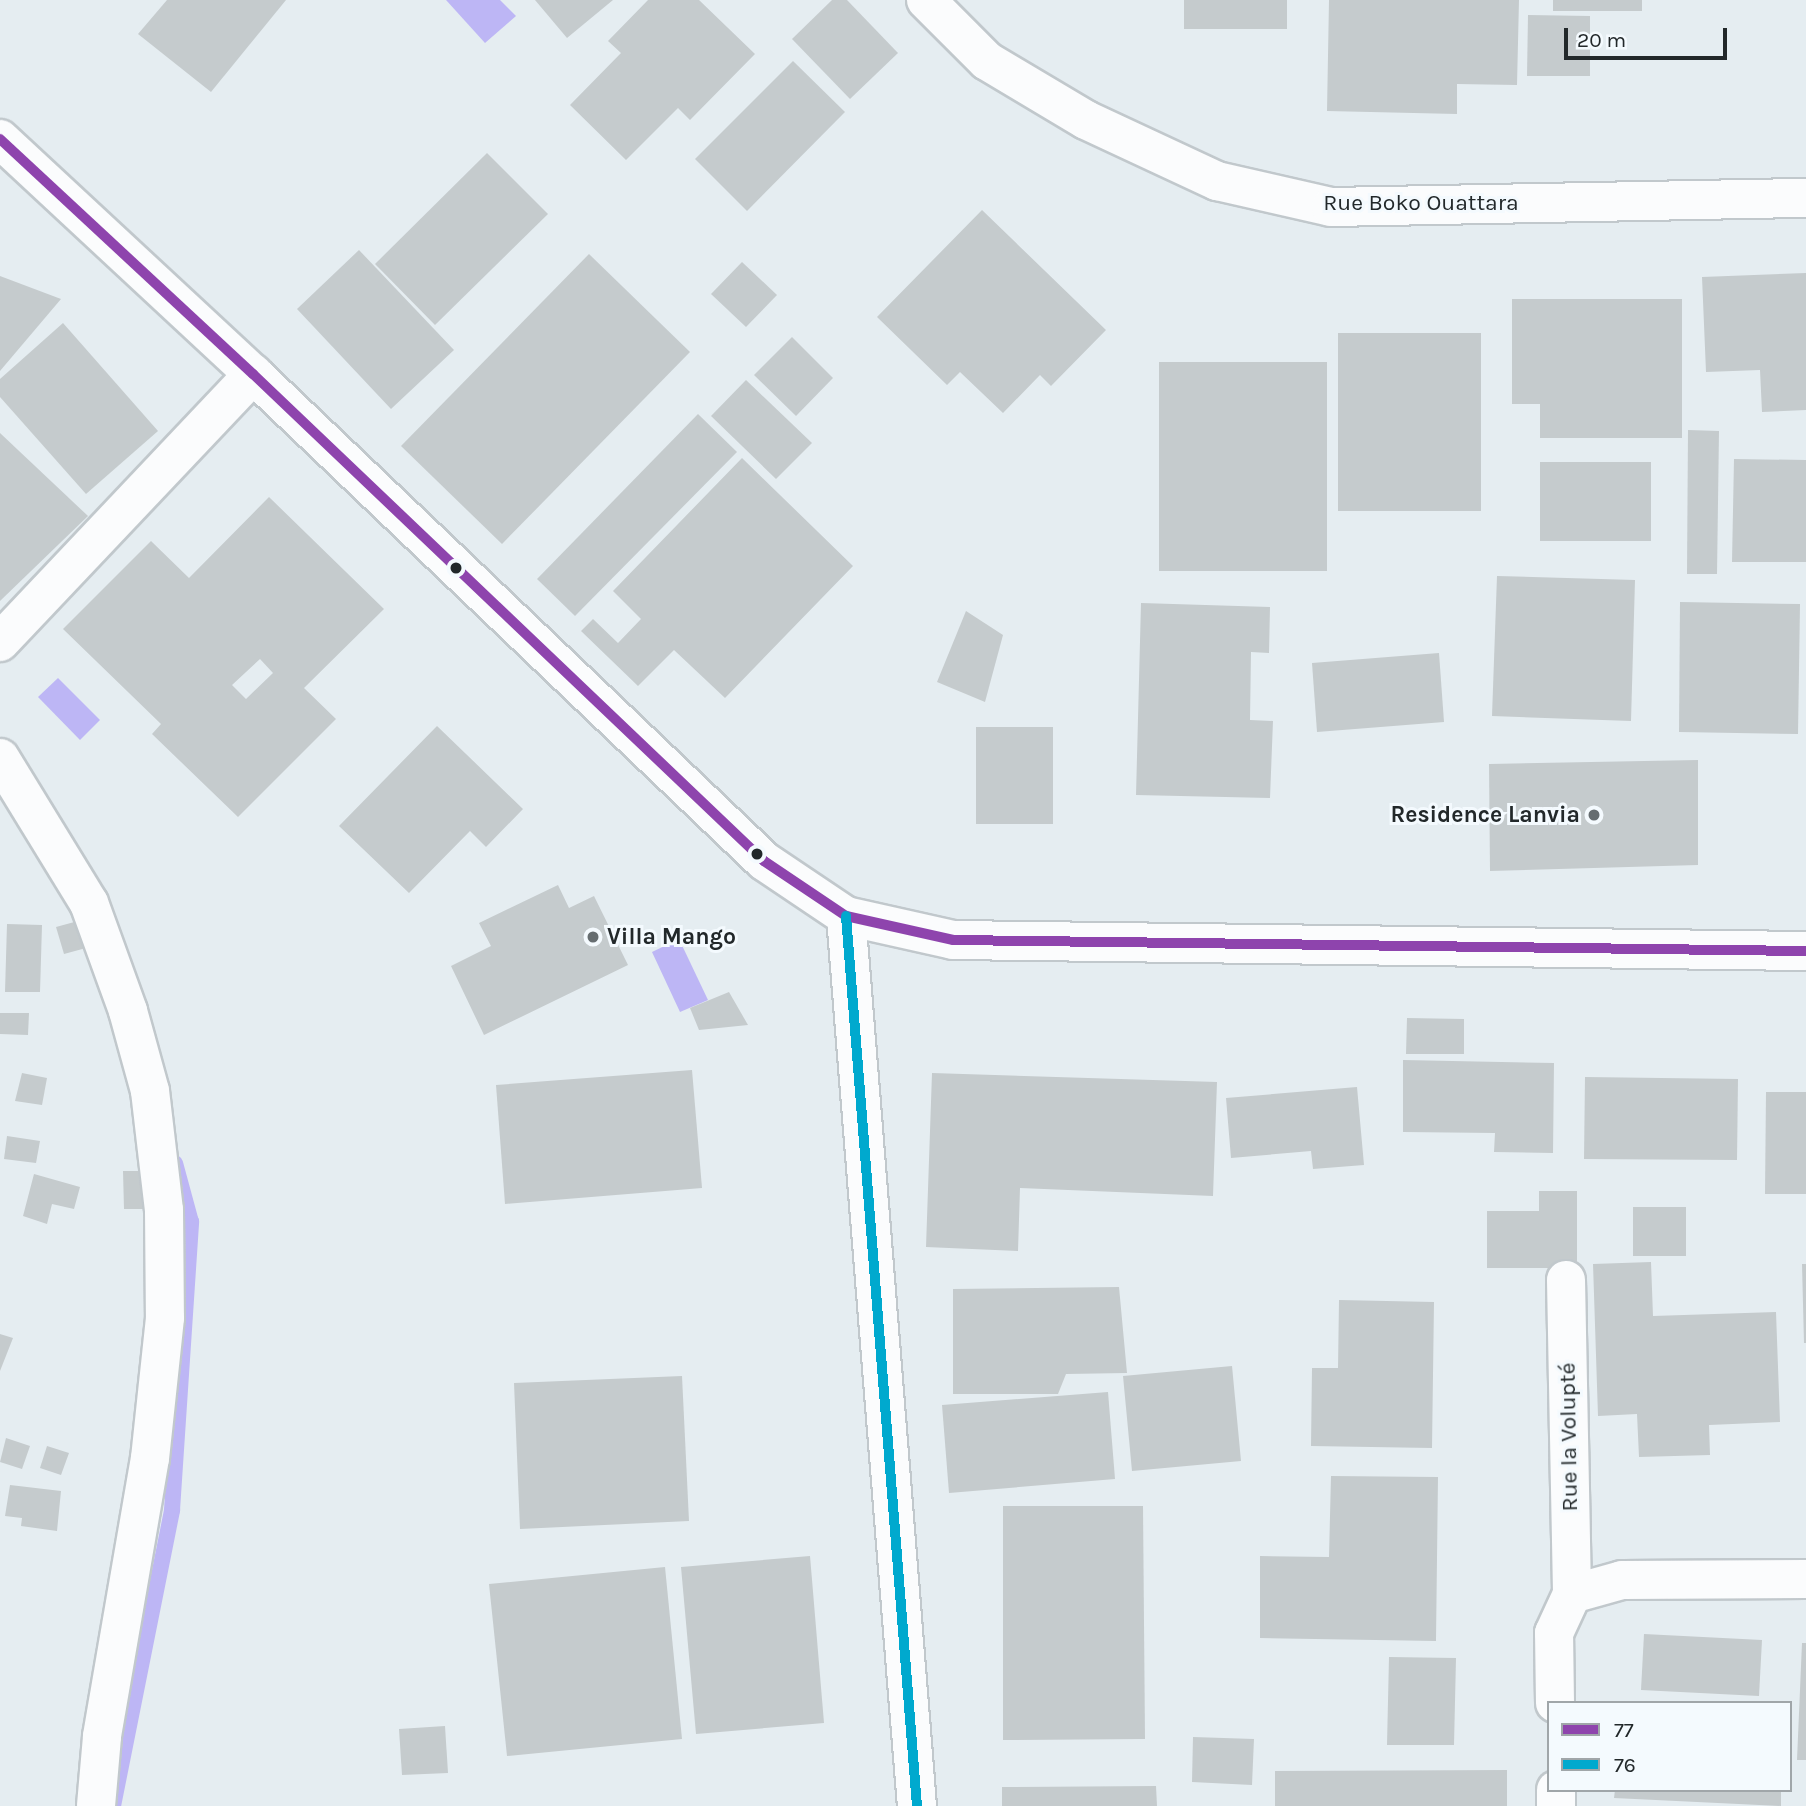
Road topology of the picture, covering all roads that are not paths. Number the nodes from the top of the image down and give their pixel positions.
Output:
1 (926, 0) edge
2 (0, 139) edge
3 (1806, 198) edge
4 (253, 374) junction
5 (0, 642) edge
6 (0, 758) edge
7 (846, 916) junction
8 (1806, 951) edge
9 (1566, 1280) dead end
10 (1806, 1579) edge
11 (1572, 1594) junction
12 (1555, 1701) edge
13 (96, 1806) edge
14 (917, 1806) edge

1 - 3 street, Rue Boko Ouattara
2 - 4 street
4 - 5 street
4 - 7 street
6 - 13 street
7 - 8 street
7 - 14 street
9 - 11 street, Rue la Volupté
10 - 11 street
11 - 12 street

